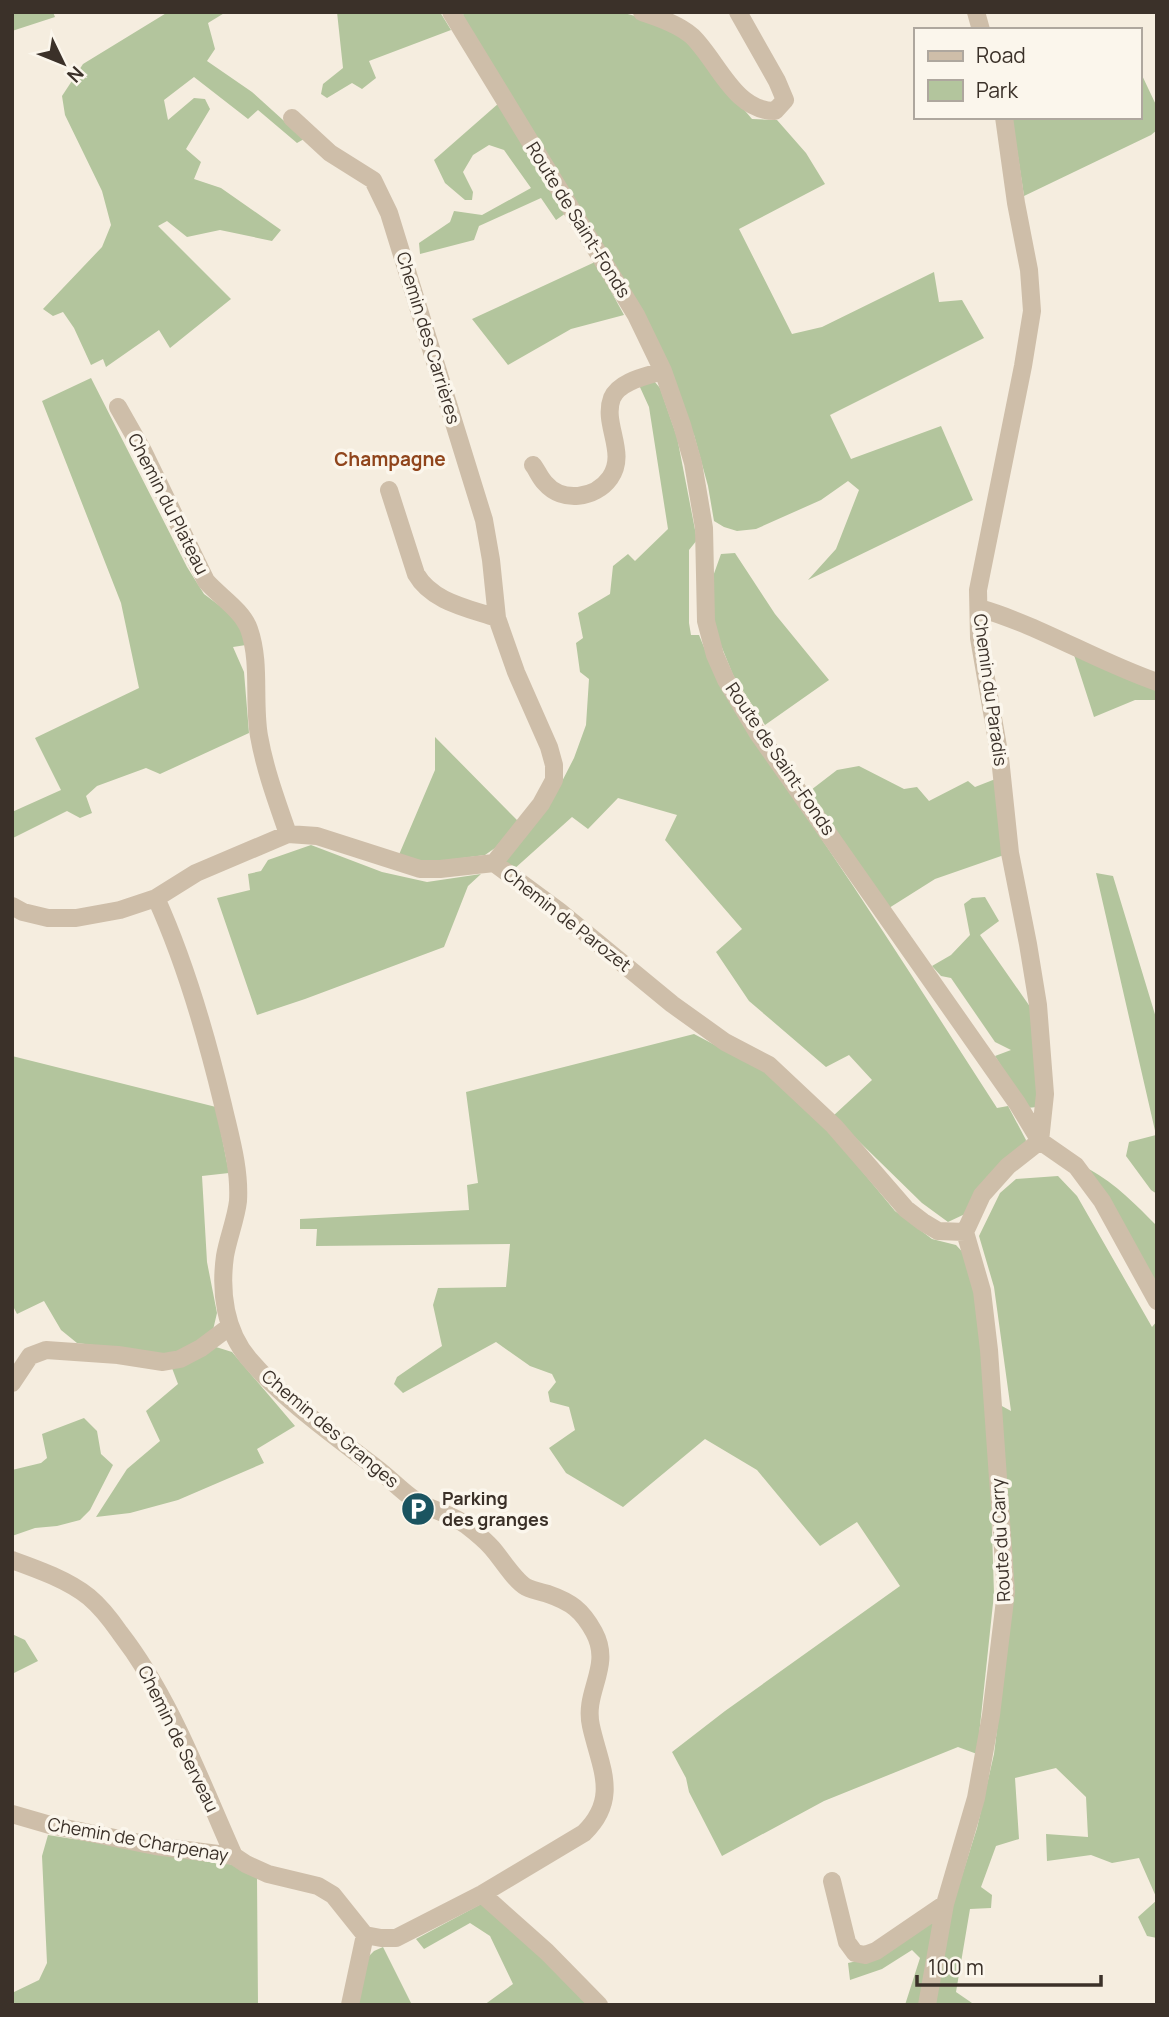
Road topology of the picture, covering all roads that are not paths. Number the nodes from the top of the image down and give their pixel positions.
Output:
1 (642, 12) edge
2 (738, 12) edge
3 (453, 13) edge
4 (292, 118) dead end
5 (1004, 119) edge
6 (663, 371) junction
7 (118, 407) dead end
8 (533, 465) dead end
9 (389, 489) dead end
10 (979, 608) junction
11 (498, 618) junction
12 (1157, 682) edge
13 (288, 834) junction
14 (494, 863) junction
15 (156, 898) junction
16 (12, 906) edge
17 (1040, 1141) junction
18 (965, 1232) junction
19 (1157, 1301) edge
20 (229, 1327) junction
21 (12, 1383) edge
22 (12, 1560) edge
23 (12, 1814) edge
24 (234, 1856) junction
25 (832, 1881) dead end
26 (482, 1894) junction
27 (945, 1904) junction
28 (365, 1935) junction
29 (350, 2005) edge
30 (599, 2005) edge
31 (927, 2005) edge

1 - 2 street
3 - 6 street, Route de Saint-Fonds
4 - 11 street, Chemin des Carrières
5 - 10 street, Chemin du Paradis
6 - 8 street
6 - 17 street, Route de Saint-Fonds
7 - 13 street, Chemin du Plateau
9 - 11 street
10 - 12 street
10 - 17 street, Chemin du Paradis
11 - 14 street, Chemin des Carrières
13 - 14 street, Chemin de Parozet
13 - 15 street, Chemin de Parozet
14 - 18 street, Chemin de Parozet
15 - 16 street, Chemin de Parozet
15 - 20 street, Chemin des Granges
17 - 18 street
17 - 19 street, Route de Saint-Fonds
18 - 27 street, Route du Carry
20 - 21 street
20 - 26 street, Chemin des Granges
22 - 24 street, Chemin de Serveau
23 - 24 street, Chemin de Charpenay
24 - 28 street, Chemin de Charpenay
25 - 27 street
26 - 28 street, Chemin des Granges
26 - 30 street
27 - 31 street, Route du Carry
28 - 29 street

